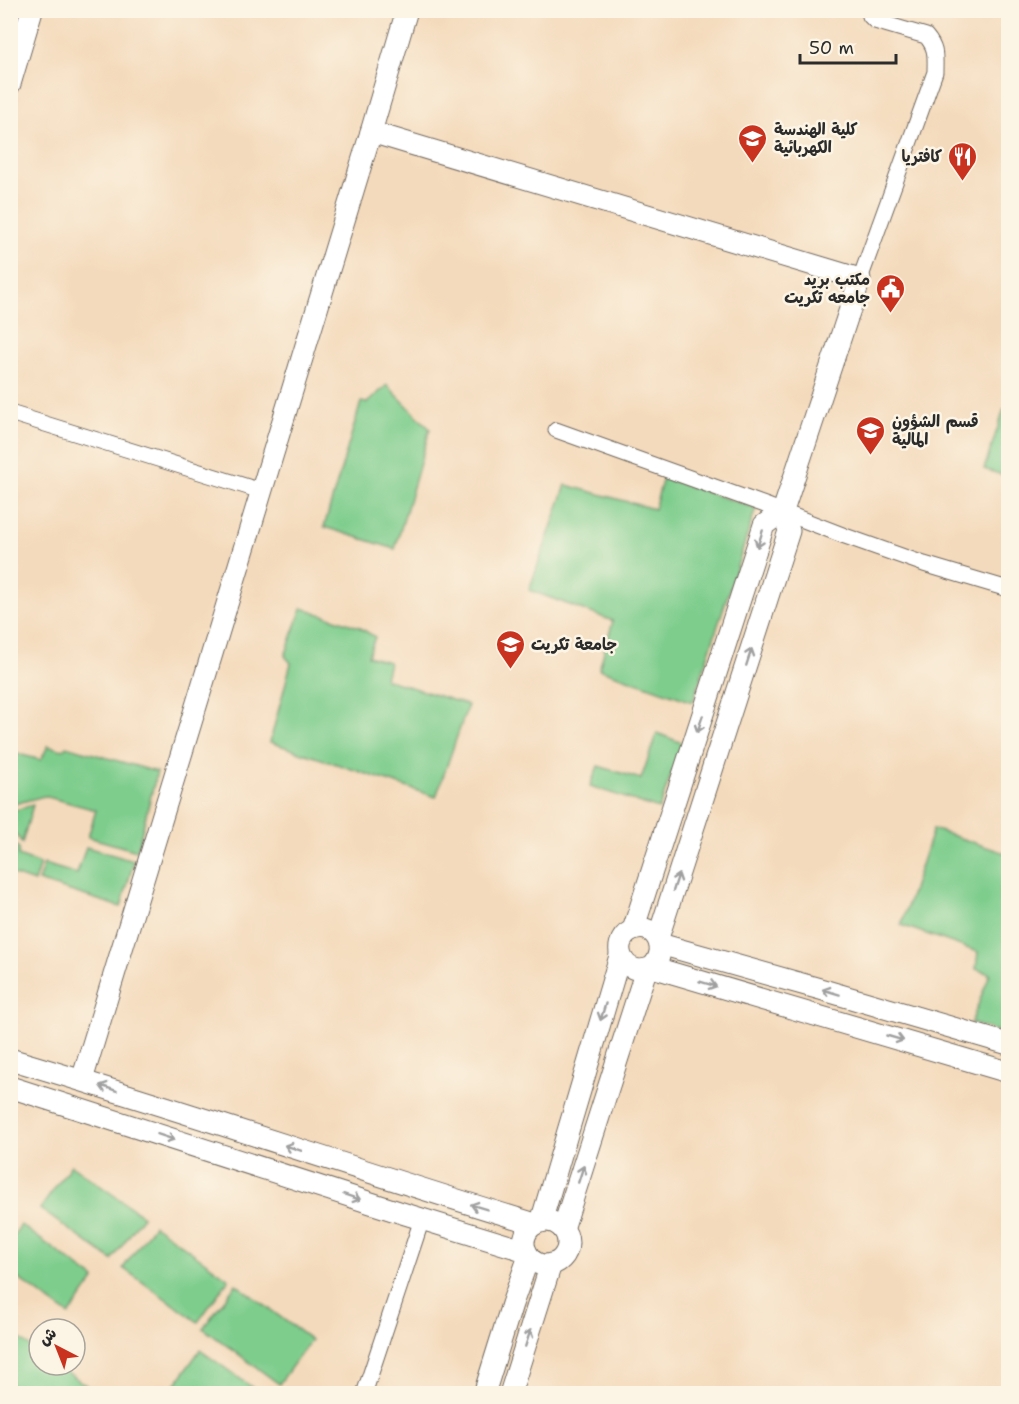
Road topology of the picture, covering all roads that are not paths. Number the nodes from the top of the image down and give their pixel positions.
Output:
1 (32, 10) edge
2 (407, 10) edge
3 (869, 10) edge
4 (10, 84) edge
5 (371, 132) junction
6 (860, 279) junction
7 (10, 414) edge
8 (556, 430) dead end
9 (261, 491) junction
10 (783, 511) junction
11 (1008, 589) edge
12 (633, 930) junction
13 (659, 941) junction
14 (620, 956) junction
15 (649, 968) junction
16 (1008, 1044) edge
17 (10, 1059) edge
18 (1008, 1072) edge
19 (82, 1080) junction
20 (10, 1087) edge
21 (422, 1219) junction
22 (538, 1223) junction
23 (563, 1229) junction
24 (527, 1254) junction
25 (551, 1264) junction
26 (364, 1394) edge
27 (484, 1394) edge
28 (510, 1394) edge

1 - 4 street
2 - 5 street
3 - 6 street
5 - 6 street
5 - 9 street
6 - 10 street
7 - 9 street
8 - 10 street
9 - 19 street
10 - 11 street
10 -> 12 street
13 -> 10 street
12 - 13 street
12 - 14 street
13 - 15 street
16 -> 13 street
14 - 15 street
14 -> 22 street
15 -> 18 street
23 -> 15 street
17 - 19 street
22 -> 19 street
20 -> 21 street
21 - 24 street
21 - 26 street
22 - 23 street
22 - 24 street
23 - 25 street
24 - 25 street
24 - 27 street
28 -> 25 street

